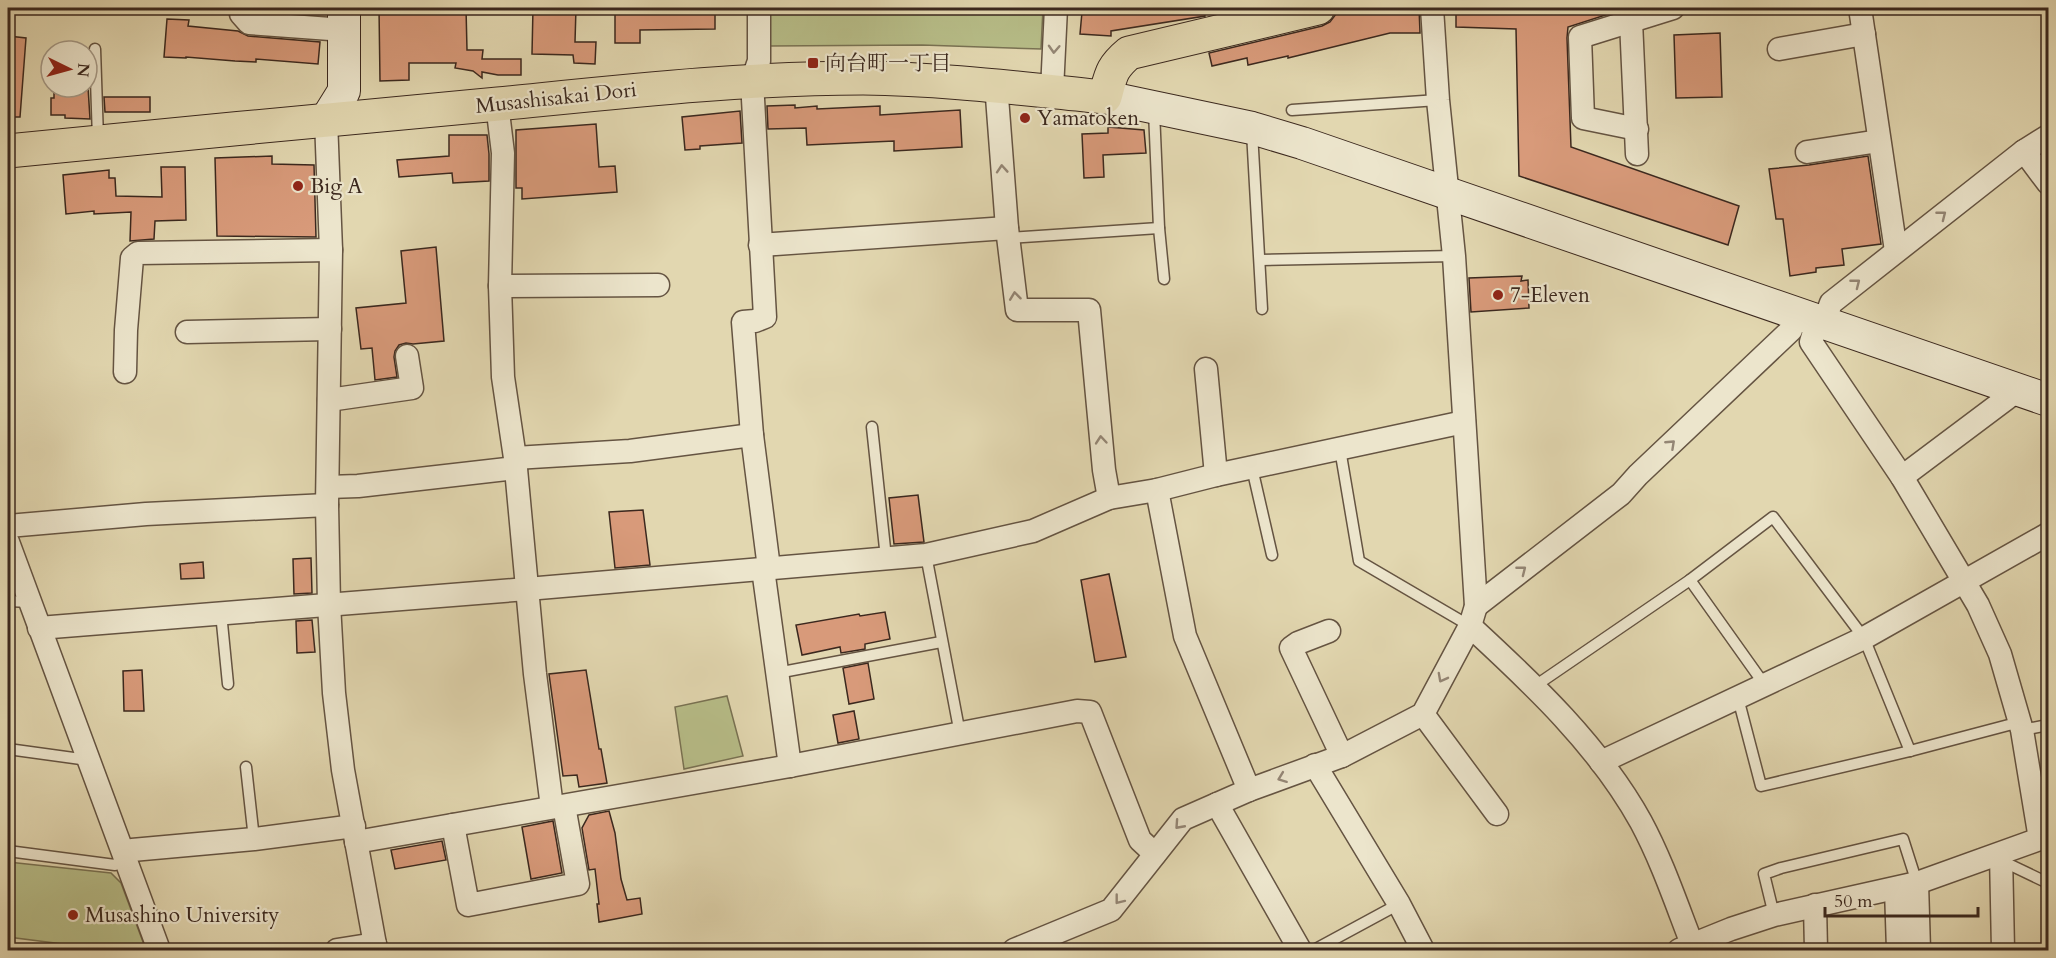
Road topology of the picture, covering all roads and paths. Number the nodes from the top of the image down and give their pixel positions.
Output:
1 (241, 8) edge
2 (759, 8) edge
3 (1056, 8) edge
4 (1318, 8) edge
5 (1432, 8) edge
6 (1673, 8) edge
7 (1860, 8) edge
8 (344, 19) edge
9 (1631, 21) junction
10 (1864, 34) junction
11 (1779, 49) dead end
12 (752, 81) junction
13 (996, 84) junction
14 (1052, 90) junction
15 (1106, 97) junction
16 (97, 99) edge
17 (1438, 100) junction
18 (496, 104) junction
19 (1154, 106) junction
20 (1292, 110) dead end
21 (326, 120) junction
22 (1252, 128) junction
23 (1637, 129) junction
24 (2049, 136) edge
25 (1879, 141) junction
26 (98, 142) junction
27 (8, 151) edge
28 (2024, 151) junction
29 (1807, 152) dead end
30 (1636, 154) dead end
31 (2049, 183) edge
32 (1447, 192) junction
33 (1159, 228) junction
34 (1008, 233) junction
35 (760, 245) junction
36 (331, 250) junction
37 (1896, 251) junction
38 (1454, 256) junction
39 (1260, 260) junction
40 (1164, 279) dead end
41 (658, 285) dead end
42 (500, 286) junction
43 (1262, 309) dead end
44 (1808, 321) junction
45 (330, 329) junction
46 (187, 332) dead end
47 (407, 356) dead end
48 (1206, 369) dead end
49 (125, 372) dead end
50 (2018, 390) junction
51 (329, 400) junction
52 (2049, 400) edge
53 (1464, 422) junction
54 (872, 427) dead end
55 (752, 435) junction
56 (1340, 449) junction
57 (515, 463) junction
58 (1252, 468) junction
59 (1216, 475) junction
60 (1902, 477) junction
61 (1157, 490) junction
62 (328, 496) junction
63 (1109, 498) junction
64 (8, 526) edge
65 (2049, 534) edge
66 (8, 542) edge
67 (926, 555) junction
68 (1272, 555) dead end
69 (886, 558) junction
70 (766, 569) junction
71 (1690, 580) junction
72 (1965, 582) junction
73 (527, 589) junction
74 (8, 601) edge
75 (30, 603) junction
76 (329, 604) junction
77 (221, 613) junction
78 (1473, 616) junction
79 (39, 628) junction
80 (1329, 631) dead end
81 (1864, 638) junction
82 (941, 642) junction
83 (777, 673) junction
84 (228, 684) dead end
85 (1764, 684) junction
86 (1535, 686) junction
87 (1738, 698) junction
88 (1423, 714) junction
89 (2049, 725) edge
90 (2021, 726) junction
91 (960, 734) junction
92 (8, 749) edge
93 (1910, 751) junction
94 (1342, 756) junction
95 (89, 760) junction
96 (1601, 762) junction
97 (1315, 765) junction
98 (790, 766) junction
99 (246, 767) dead end
100 (1249, 790) junction
101 (1217, 804) junction
102 (558, 806) junction
103 (1497, 814) dead end
104 (453, 825) junction
105 (355, 834) junction
106 (2044, 838) edge
107 (254, 839) junction
108 (8, 851) edge
109 (1155, 854) junction
110 (125, 857) junction
111 (2001, 857) junction
112 (2049, 883) edge
113 (1906, 886) junction
114 (1399, 904) junction
115 (1815, 905) junction
116 (1774, 915) junction
117 (1731, 940) edge
118 (375, 947) edge
119 (1684, 947) edge
120 (159, 951) edge
121 (337, 951) edge
122 (1014, 951) edge
123 (1300, 951) edge
124 (1314, 951) edge
125 (1423, 951) edge
126 (1816, 951) edge
127 (1898, 951) edge
128 (1919, 951) edge
129 (2003, 951) edge

1 - 8 street
2 - 12 street
3 -> 14 street
4 - 15 main road
5 - 17 street
6 - 9 street
7 - 10 street
8 - 21 street
9 - 23 street
9 - 23 street
10 - 11 street
10 - 25 street
12 - 13 main road, Musashisakai Dori
12 - 18 main road, Musashisakai Dori
12 - 35 street
13 - 14 main road, Musashisakai Dori
34 -> 13 street
14 - 15 main road, Musashisakai Dori
15 - 19 street
16 - 26 lane
17 - 20 lane
17 - 32 street
18 - 21 main road, Musashisakai Dori
18 - 42 street
19 - 22 street
19 - 33 lane
21 - 26 main road, Musashisakai Dori
21 - 36 street
22 - 32 street
22 - 39 lane
23 - 30 street
24 - 28 street
25 - 29 street
25 - 37 street
26 - 27 main road, Musashisakai Dori
28 - 31 street
37 -> 28 street
32 - 38 street
32 - 44 street
33 - 34 lane
33 - 40 lane
34 - 35 street
63 -> 34 street
35 - 55 street
36 - 45 street
36 - 49 street
44 -> 37 street
38 - 39 lane
38 - 53 street
39 - 43 lane
41 - 42 street
42 - 57 street
44 - 50 street
44 - 60 street
78 -> 44 street
45 - 46 street
45 - 51 street
47 - 51 street
48 - 59 street
50 - 52 street
50 - 60 street
51 - 62 street
53 - 56 street
53 - 78 street
54 - 69 lane
55 - 57 street
55 - 70 street
56 - 58 street
56 - 78 lane
57 - 62 street
57 - 73 street
58 - 59 street
58 - 68 lane
59 - 61 street
60 - 72 street
61 - 63 street
61 - 100 street
62 - 64 street
62 - 76 street
63 - 67 street
65 - 72 street
66 - 75 street
67 - 69 street
67 - 82 lane
69 - 70 street
70 - 73 street
70 - 83 street
71 - 81 lane
71 - 85 lane
71 - 86 lane
72 - 81 street
72 - 90 street
73 - 76 street
73 - 102 street
74 - 75 lane
75 - 79 street
76 - 77 street
76 - 105 street
77 - 79 street
77 - 84 lane
78 - 86 street
78 -> 88 street
79 - 95 street
80 - 94 street
81 - 85 street
81 - 93 lane
82 - 83 lane
82 - 91 lane
83 - 98 street
85 - 87 street
86 - 96 street
87 - 93 lane
87 - 96 street
88 - 94 street
88 - 103 street
89 - 90 lane
90 - 93 lane
90 - 106 street
91 - 98 street
91 - 109 street
92 - 95 lane
94 - 97 street
95 - 110 street
96 - 119 street
97 -> 100 street
97 - 114 street
98 - 102 street
99 - 107 lane
100 - 101 street
101 -> 109 street
101 - 123 street
102 - 104 street
102 - 104 street
104 - 105 street
105 - 107 street
105 - 118 street
106 - 111 street
107 - 110 street
108 - 110 lane
109 -> 122 street
110 - 120 street
111 - 112 lane
111 - 113 street
111 - 129 street
113 - 115 street
113 - 116 lane
113 - 127 street
113 - 128 street
114 - 124 lane
114 - 125 street
115 - 116 street
115 - 126 street
116 - 117 street
117 - 119 street
118 - 121 street

